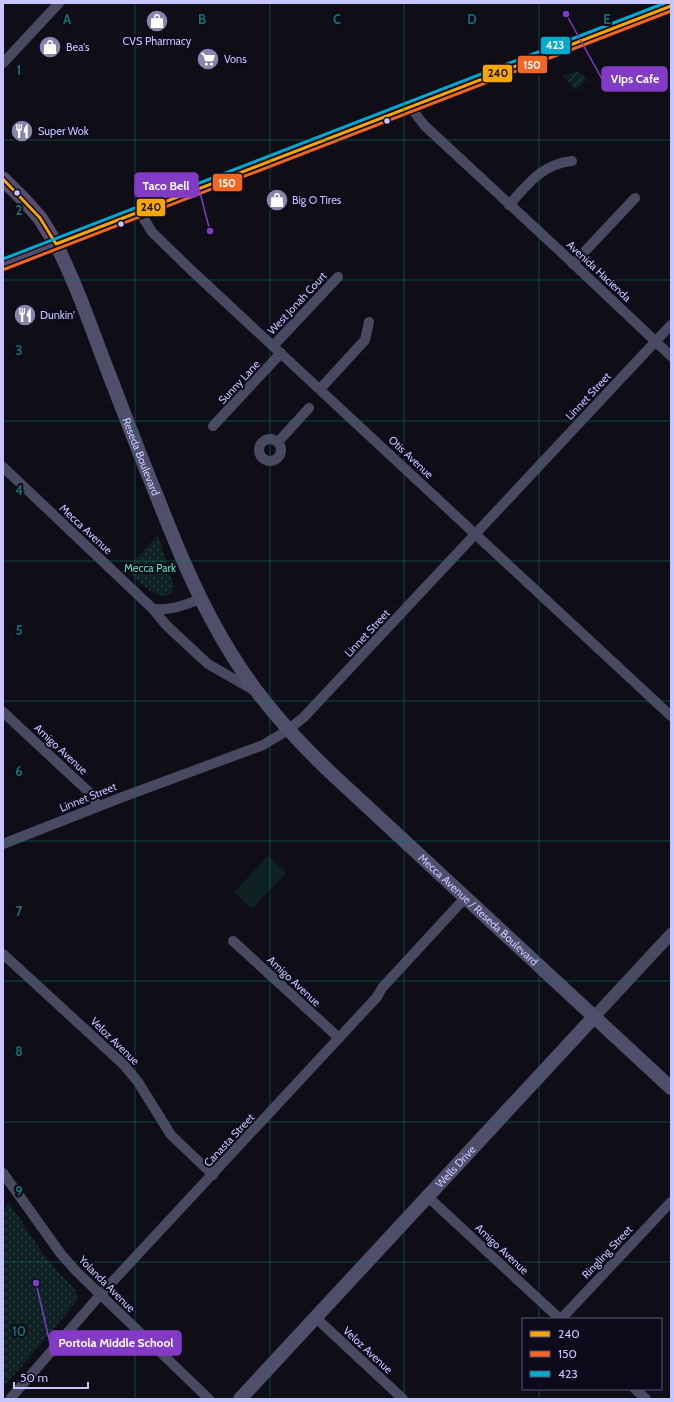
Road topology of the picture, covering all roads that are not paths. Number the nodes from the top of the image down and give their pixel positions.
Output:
1 (59, 3) edge
2 (671, 6) edge
3 (3, 63) edge
4 (410, 107) junction
5 (572, 161) dead end
6 (3, 179) edge
7 (634, 198) dead end
8 (509, 205) junction
9 (139, 211) junction
10 (56, 244) junction
11 (3, 264) edge
12 (573, 264) junction
13 (338, 277) dead end
14 (369, 322) dead end
15 (671, 325) edge
16 (656, 342) junction
17 (273, 346) junction
18 (282, 353) junction
19 (671, 356) edge
20 (320, 389) junction
21 (309, 408) dead end
22 (213, 426) dead end
23 (278, 442) dead end
24 (3, 467) edge
25 (475, 535) junction
26 (200, 599) junction
27 (153, 609) junction
28 (258, 693) junction
29 (3, 712) edge
30 (671, 716) edge
31 (288, 730) junction
32 (98, 806) junction
33 (3, 844) edge
34 (465, 898) junction
35 (671, 934) edge
36 (233, 940) dead end
37 (3, 954) edge
38 (594, 1017) junction
39 (339, 1038) junction
40 (671, 1088) edge
41 (3, 1173) edge
42 (213, 1175) junction
43 (428, 1197) junction
44 (671, 1202) edge
45 (100, 1295) junction
46 (316, 1318) junction
47 (559, 1318) edge
48 (561, 1318) edge
49 (636, 1390) edge
50 (10, 1399) edge
51 (209, 1399) edge
52 (240, 1399) edge
53 (403, 1399) edge
54 (646, 1399) edge

1 - 3 street
2 - 4 main road
4 - 8 street, Avenida Hacienda
4 - 9 main road
5 - 8 street
6 - 10 main road, Reseda Boulevard
7 - 12 street
8 - 12 street, Avenida Hacienda
9 - 10 main road
9 - 17 street, Otis Avenue
10 - 11 main road
10 - 26 main road, Reseda Boulevard
12 - 16 street, Avenida Hacienda
13 - 17 street, West Jonah Court
14 - 20 street
15 - 16 street, Linnet Street
16 - 19 street, Avenida Hacienda
16 - 25 street, Linnet Street
17 - 18 street, Otis Avenue
18 - 20 street, Otis Avenue
18 - 22 street, Sunny Lane
20 - 25 street, Otis Avenue
21 - 23 street
24 - 27 street, Mecca Avenue
25 - 30 street, Otis Avenue
25 - 31 street, Linnet Street
26 - 27 street
26 - 28 main road, Reseda Boulevard
27 - 28 street, Mecca Avenue
28 - 31 main road, Reseda Boulevard
29 - 32 street, Amigo Avenue
31 - 32 street, Linnet Street
31 - 34 main road, Mecca Avenue / Reseda Boulevard
32 - 33 street, Linnet Street
34 - 38 main road, Mecca Avenue / Reseda Boulevard
34 - 39 street, Canasta Street
35 - 38 street, Wells Drive
36 - 39 street, Amigo Avenue
37 - 42 street, Veloz Avenue
38 - 40 main road, Mecca Avenue / Reseda Boulevard
38 - 43 main road, Wells Drive
39 - 42 street, Canasta Street
41 - 45 street, Yolanda Avenue
42 - 45 street, Canasta Street
43 - 46 main road, Wells Drive
43 - 47 street, Amigo Avenue
44 - 48 street, Ringling Street
45 - 50 street, Canasta Street
45 - 51 street, Yolanda Avenue
46 - 52 main road, Wells Drive
46 - 53 street, Veloz Avenue
49 - 54 street

